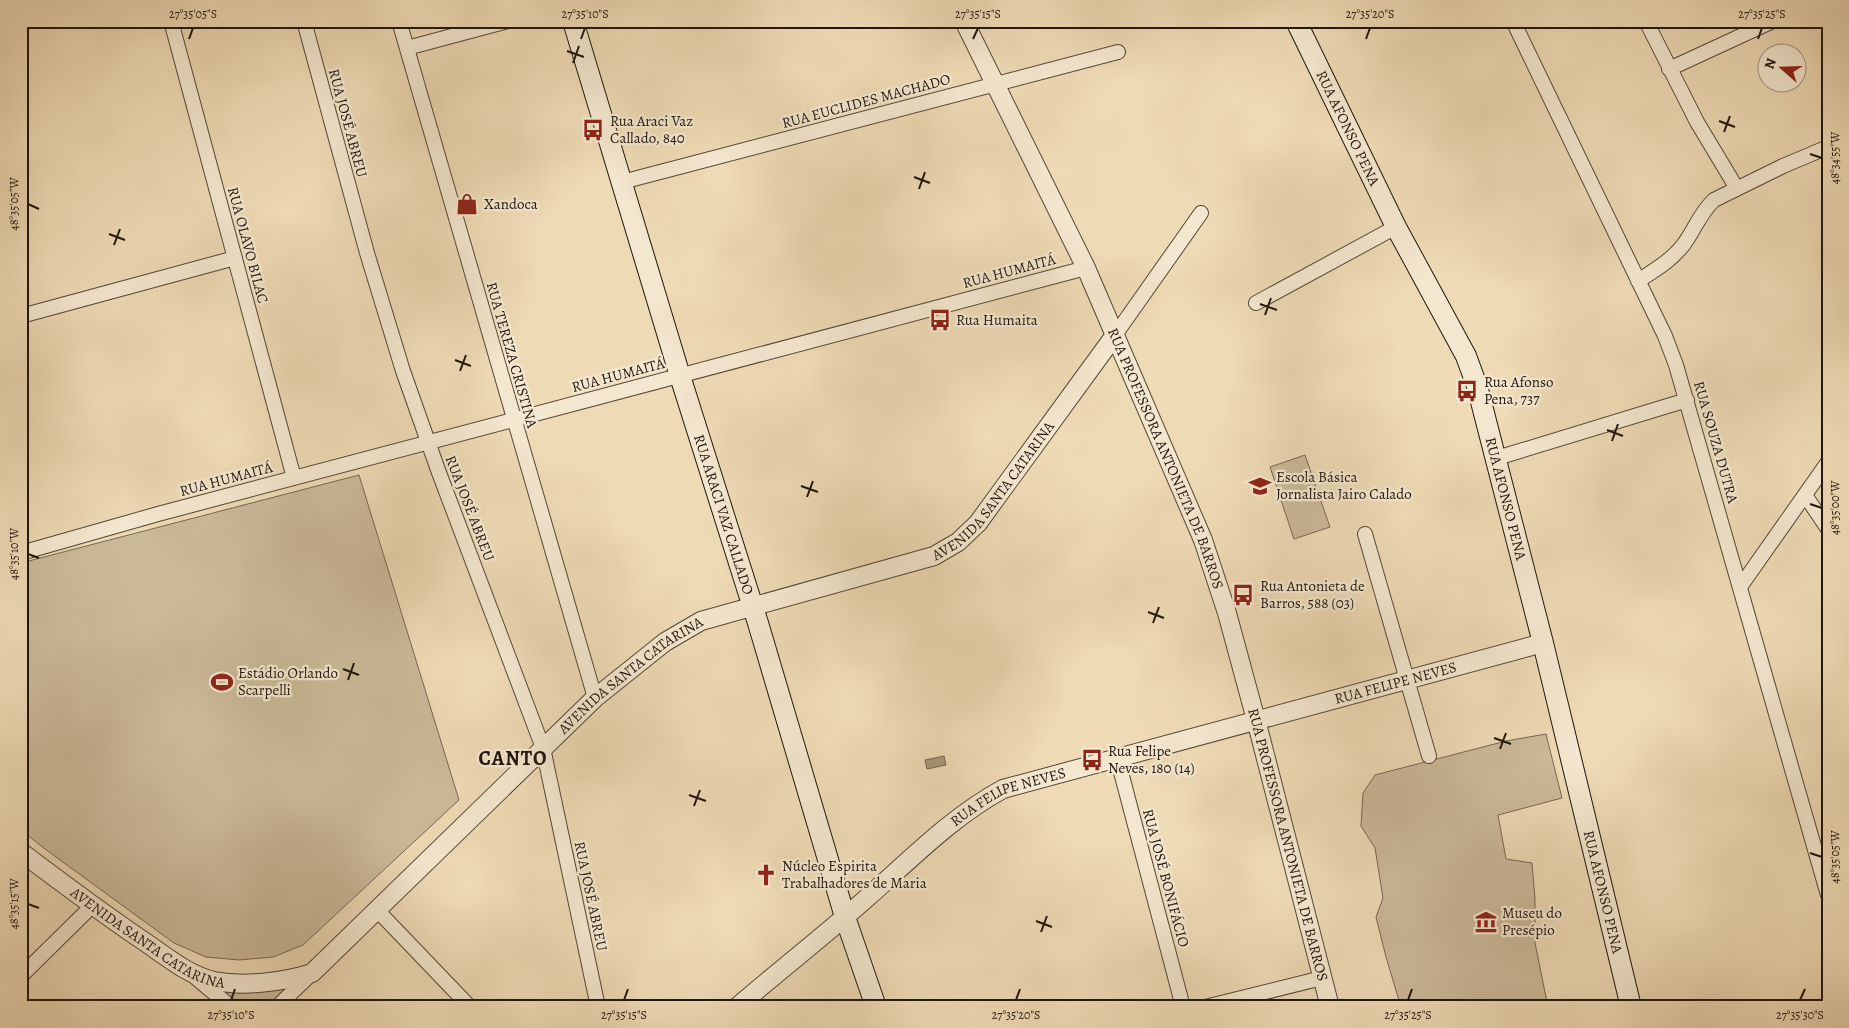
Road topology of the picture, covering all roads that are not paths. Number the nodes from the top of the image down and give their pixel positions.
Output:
1 (171, 21) edge
2 (304, 21) edge
3 (399, 21) edge
4 (508, 21) edge
5 (573, 21) edge
6 (964, 21) edge
7 (1296, 21) edge
8 (1513, 21) edge
9 (1646, 21) edge
10 (1773, 21) edge
11 (407, 48) junction
12 (1118, 52) dead end
13 (1669, 69) junction
14 (996, 84) junction
15 (1828, 147) edge
16 (622, 182) junction
17 (1736, 187) junction
18 (1200, 213) dead end
19 (1396, 227) junction
20 (235, 258) junction
21 (1086, 268) junction
22 (1638, 281) junction
23 (1256, 303) dead end
24 (21, 316) edge
25 (1115, 335) junction
26 (680, 376) junction
27 (1687, 400) junction
28 (514, 420) junction
29 (428, 442) junction
30 (1497, 458) junction
31 (1828, 462) edge
32 (294, 478) junction
33 (1804, 495) junction
34 (1828, 529) edge
35 (1366, 534) dead end
36 (21, 552) edge
37 (1740, 587) junction
38 (752, 606) junction
39 (1543, 643) junction
40 (1407, 679) junction
41 (595, 698) junction
42 (1256, 720) junction
43 (543, 748) junction
44 (1429, 756) dead end
45 (1117, 757) junction
46 (21, 852) edge
47 (1828, 895) edge
48 (92, 906) junction
49 (377, 910) junction
50 (845, 917) junction
51 (312, 973) junction
52 (192, 974) junction
53 (21, 976) edge
54 (1322, 978) junction
55 (231, 1007) edge
56 (277, 1007) edge
57 (470, 1007) edge
58 (598, 1007) edge
59 (737, 1007) edge
60 (876, 1007) edge
61 (1183, 1007) edge
62 (1205, 1007) edge
63 (1330, 1007) edge
64 (1631, 1007) edge

1 - 20 street, RUA OLAVO BILAC
2 - 29 street, RUA JOSÉ ABREU
3 - 11 street, RUA TEREZA CRISTINA
4 - 11 street
5 - 16 main road, RUA ARACI VAZ CALLADO
6 - 14 street, RUA PROFESSORA ANTONIETA DE BARROS
7 - 19 main road, RUA AFONSO PENA
8 - 22 street, RUA SOUZA DUTRA
9 - 13 street
10 - 13 street
11 - 28 street, RUA TEREZA CRISTINA
12 - 14 street, RUA EUCLIDES MACHADO
13 - 17 street
14 - 16 street, RUA EUCLIDES MACHADO
14 - 21 street, RUA PROFESSORA ANTONIETA DE BARROS
15 - 17 street
16 - 26 main road, RUA ARACI VAZ CALLADO
17 - 22 street
18 - 25 street, AVENIDA SANTA CATARINA
19 - 23 street
19 - 30 main road, RUA AFONSO PENA
20 - 24 street
20 - 32 street, RUA OLAVO BILAC
21 - 25 street, RUA PROFESSORA ANTONIETA DE BARROS
21 - 26 street, RUA HUMAITÁ
22 - 27 street, RUA SOUZA DUTRA
25 - 38 street, AVENIDA SANTA CATARINA
25 - 42 street, RUA PROFESSORA ANTONIETA DE BARROS
26 - 28 street, RUA HUMAITÁ
26 - 38 main road, RUA ARACI VAZ CALLADO
27 - 30 street
27 - 37 street, RUA SOUZA DUTRA
28 - 29 street, RUA HUMAITÁ
28 - 41 street, RUA TEREZA CRISTINA
29 - 32 street, RUA HUMAITÁ
29 - 43 street, RUA JOSÉ ABREU
30 - 39 main road, RUA AFONSO PENA
31 - 33 street
32 - 36 street, RUA HUMAITÁ
33 - 34 street
33 - 37 street
35 - 40 street
37 - 47 street, RUA SOUZA DUTRA
38 - 41 street, AVENIDA SANTA CATARINA
38 - 50 main road, RUA ARACI VAZ CALLADO
39 - 40 street, RUA FELIPE NEVES
39 - 64 main road, RUA AFONSO PENA
40 - 42 street, RUA FELIPE NEVES
40 - 44 street
41 - 43 street, AVENIDA SANTA CATARINA
42 - 45 street, RUA FELIPE NEVES
42 - 54 street, RUA PROFESSORA ANTONIETA DE BARROS
43 - 49 street, AVENIDA SANTA CATARINA
43 - 58 street, RUA JOSÉ ABREU
45 - 50 street, RUA FELIPE NEVES
45 - 61 street, RUA JOSÉ BONIFÁCIO
46 - 48 street, AVENIDA SANTA CATARINA
48 - 52 street, AVENIDA SANTA CATARINA
48 - 53 street
49 - 51 street, AVENIDA SANTA CATARINA
49 - 57 street
50 - 59 street, RUA FELIPE NEVES
50 - 60 main road, RUA ARACI VAZ CALLADO
51 - 52 street, AVENIDA SANTA CATARINA
51 - 56 street
52 - 55 street
54 - 62 street
54 - 63 street, RUA PROFESSORA ANTONIETA DE BARROS

